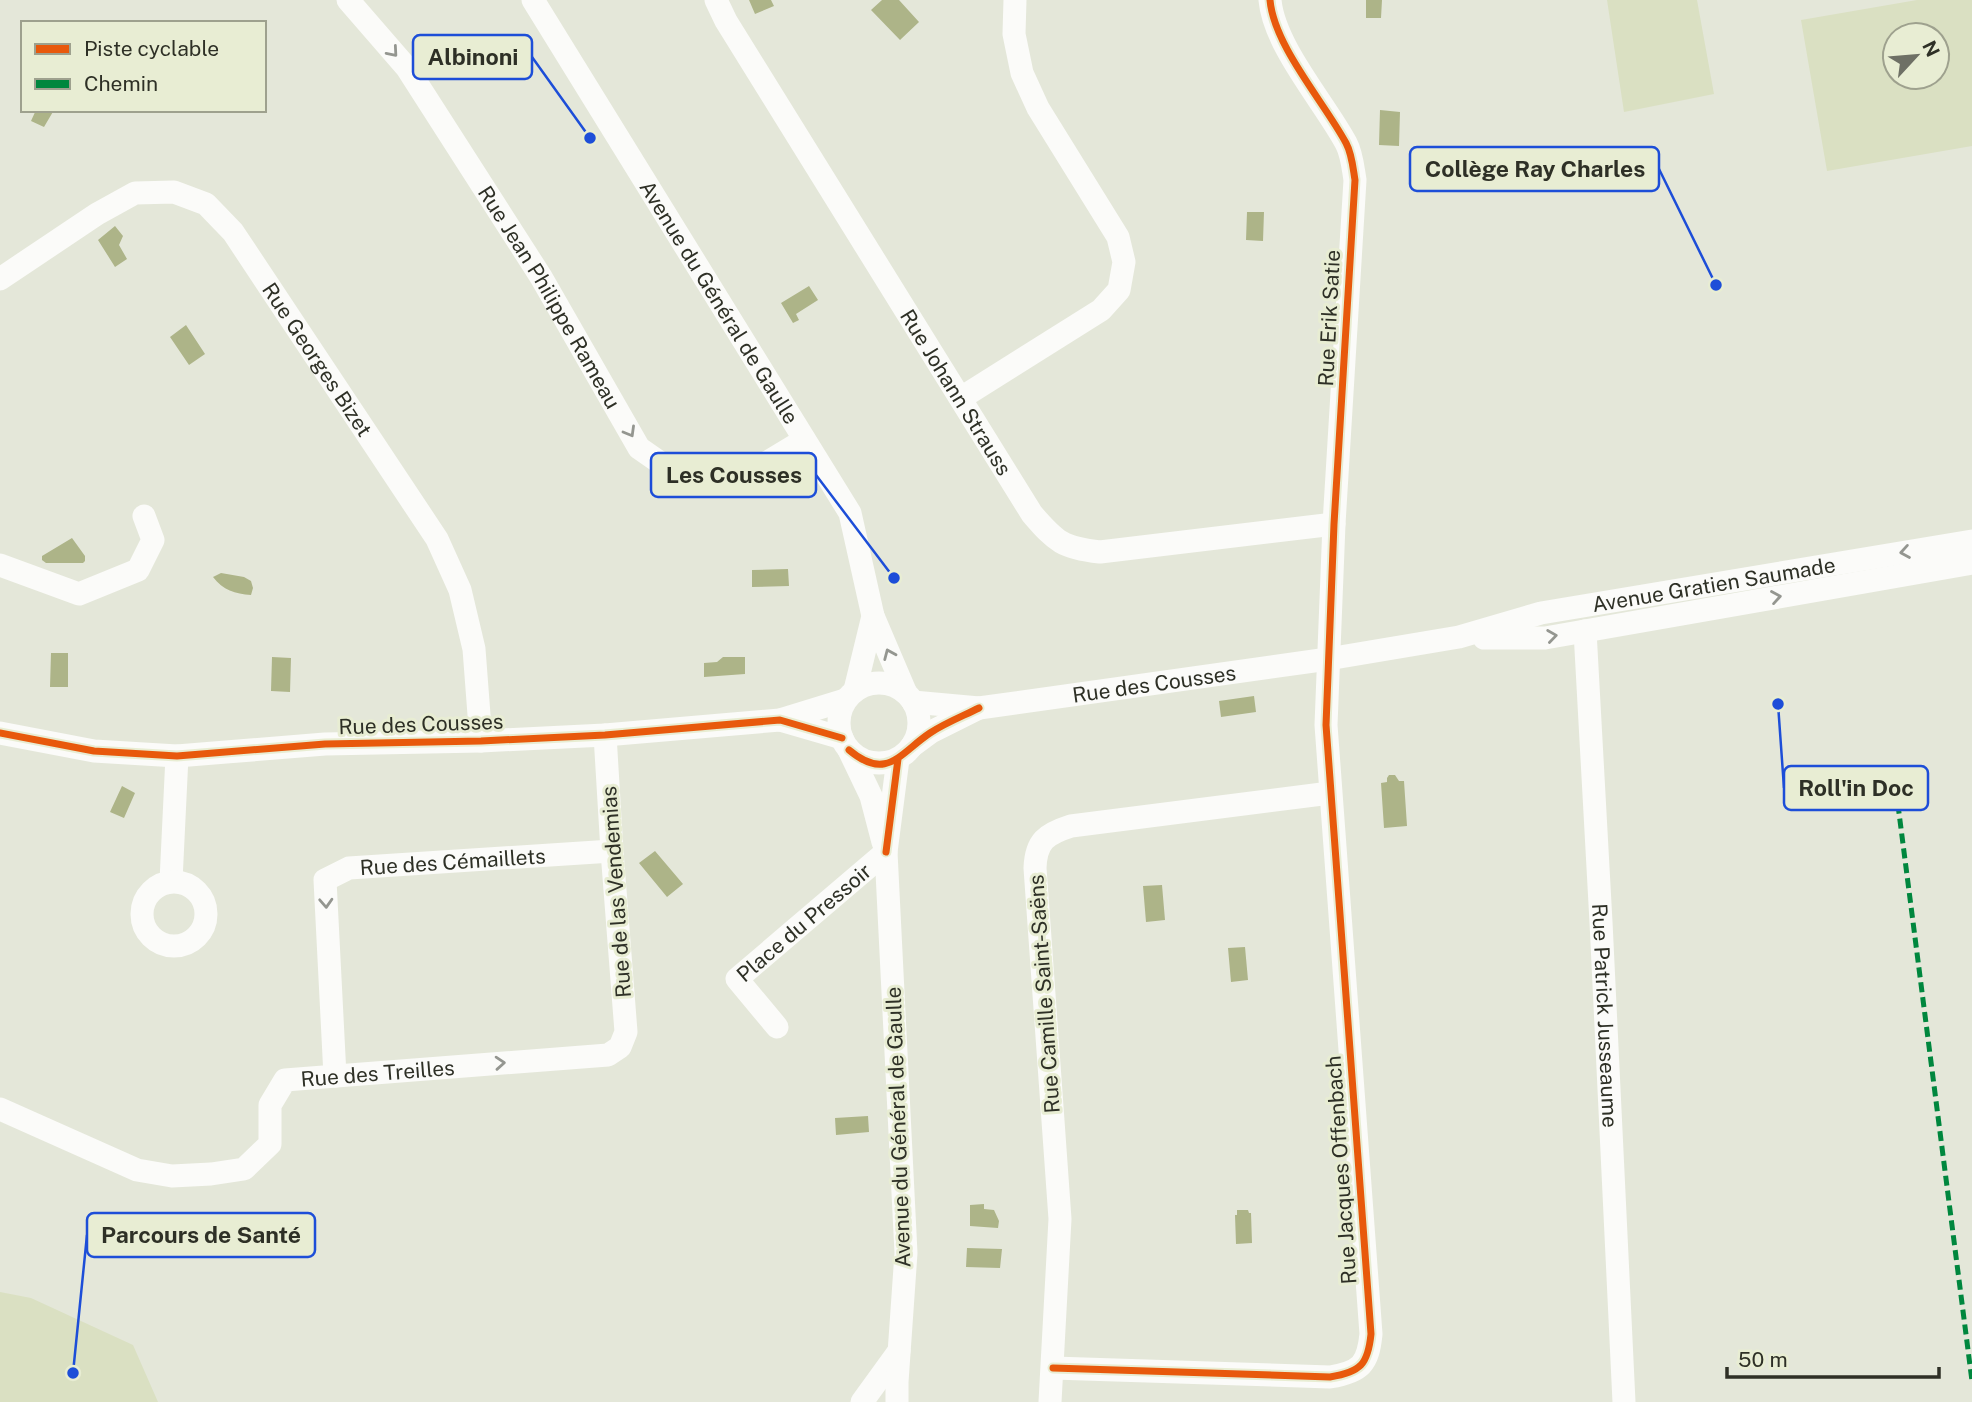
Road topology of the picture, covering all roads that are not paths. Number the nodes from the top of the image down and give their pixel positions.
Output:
1 (348, 0) edge
2 (716, 0) edge
3 (1015, 0) edge
4 (1270, 0) edge
5 (543, 3) edge
6 (0, 279) edge
7 (961, 398) junction
8 (804, 440) junction
9 (144, 516) dead end
10 (1334, 524) junction
11 (1972, 541) edge
12 (1972, 564) edge
13 (0, 565) edge
14 (873, 617) junction
15 (1585, 631) junction
16 (1460, 638) junction
17 (1328, 659) junction
18 (850, 695) junction
19 (909, 696) junction
20 (979, 708) junction
21 (780, 720) junction
22 (0, 733) edge
23 (605, 735) junction
24 (481, 741) junction
25 (845, 744) junction
26 (905, 753) junction
27 (177, 757) junction
28 (1330, 793) junction
29 (612, 851) junction
30 (886, 852) junction
31 (171, 881) dead end
32 (777, 1027) dead end
33 (620, 1047) joint
34 (335, 1076) junction
35 (0, 1109) edge
36 (899, 1351) junction
37 (1053, 1368) junction
38 (862, 1402) edge
39 (897, 1402) edge
40 (1050, 1402) edge
41 (1624, 1402) edge

1 -> 8 street, Rue Jean Philippe Rameau
2 - 7 street, Rue Johann Strauss
3 - 7 street
4 - 10 street, Rue Erik Satie
5 - 8 street, Avenue du Général de Gaulle
6 - 24 street, Rue Georges Bizet
7 - 10 street, Rue Johann Strauss
8 - 14 street, Avenue du Général de Gaulle
9 - 13 street
10 - 17 street, Rue Erik Satie
11 -> 16 street, Avenue Gratien Saumade
15 -> 12 street, Avenue Gratien Saumade
14 - 18 street, Avenue du Général de Gaulle
19 -> 14 street, Avenue du Général de Gaulle
16 -> 15 street, Avenue Gratien Saumade
15 - 41 street, Rue Patrick Jusseaume
16 - 17 street, Avenue Gratien Saumade
17 - 20 street, Rue des Cousses
17 - 28 street, Rue Jacques Offenbach
18 - 19 street
18 - 21 street, Rue des Cousses
18 - 25 street
19 - 20 street, Rue des Cousses
19 - 26 street
20 - 26 street, Rue des Cousses
21 - 23 street, Rue des Cousses
21 - 25 street, Rue des Cousses
22 - 27 street, Rue des Cousses
23 - 24 street, Rue des Cousses
23 - 29 street, Rue de las Vendemias
24 - 27 street, Rue des Cousses
25 - 26 street
25 - 30 street, Avenue du Général de Gaulle
26 - 30 street, Avenue du Général de Gaulle
27 - 31 street
28 - 37 street, Rue Camille Saint-Saëns
28 - 37 street, Rue Jacques Offenbach
29 - 33 street, Rue de las Vendemias
29 -> 34 street, Rue des Cémaillets
30 - 32 street, Place du Pressoir
30 - 36 street, Avenue du Général de Gaulle
34 -> 33 street, Rue des Treilles
34 - 35 street, Rue des Treilles
36 - 38 street
36 - 39 street, Avenue du Général de Gaulle
37 - 40 street, Rue Camille Saint-Saëns

